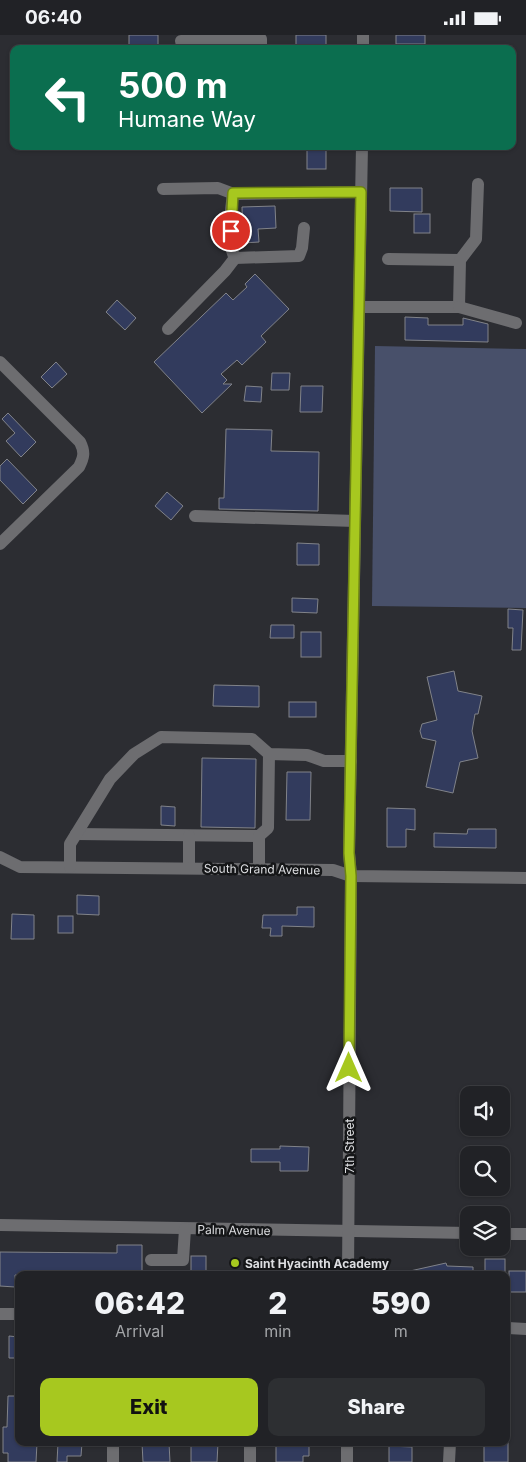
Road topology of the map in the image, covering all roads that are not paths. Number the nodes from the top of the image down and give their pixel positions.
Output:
1 (181, 42) edge
2 (261, 45) edge
3 (362, 150) edge
4 (478, 184) dead end
5 (163, 189) dead end
6 (361, 192) junction
7 (233, 193) junction
8 (304, 228) dead end
9 (235, 258) junction
10 (388, 259) dead end
11 (460, 259) junction
12 (359, 307) junction
13 (459, 307) junction
14 (516, 323) dead end
15 (168, 329) dead end
16 (0, 362) edge
17 (195, 516) dead end
18 (355, 521) junction
19 (0, 544) edge
20 (269, 754) junction
21 (351, 761) junction
22 (76, 835) junction
23 (190, 836) junction
24 (259, 836) junction
25 (0, 857) edge
26 (70, 867) junction
27 (190, 868) junction
28 (259, 869) junction
29 (351, 876) junction
30 (526, 878) edge
31 (0, 1225) edge
32 (185, 1229) junction
33 (348, 1232) junction
34 (460, 1233) edge
35 (510, 1234) edge
36 (526, 1234) edge
37 (151, 1260) dead end
38 (348, 1271) edge
39 (0, 1314) edge
40 (15, 1314) edge
41 (510, 1328) edge
42 (526, 1329) edge
43 (114, 1446) edge
44 (250, 1446) edge
45 (347, 1446) edge
46 (450, 1446) edge
47 (113, 1462) edge
48 (250, 1462) edge
49 (347, 1462) edge
50 (449, 1462) edge

1 - 2 street
3 - 6 street, 7th Street
4 - 11 street
5 - 7 street
6 - 7 street
6 - 12 street, 7th Street
7 - 9 street
8 - 9 street
9 - 15 street
10 - 11 street
11 - 13 street
12 - 13 street
12 - 18 street, 7th Street
13 - 14 street
16 - 19 street
17 - 18 street
18 - 21 street, 7th Street
20 - 21 street
20 - 22 street
20 - 24 street
21 - 29 street, 7th Street
22 - 23 street
22 - 26 street
23 - 24 street
23 - 27 street
24 - 28 street
25 - 26 street, South Grand Avenue
26 - 27 street, South Grand Avenue
27 - 28 street, South Grand Avenue
28 - 29 street, South Grand Avenue
29 - 30 street, South Grand Avenue
29 - 33 street, 7th Street
31 - 32 street, Palm Avenue
32 - 33 street, Palm Avenue
32 - 37 street
33 - 34 street, Palm Avenue
33 - 38 street, 7th Street
35 - 36 street
39 - 40 street
41 - 42 street
43 - 47 street
44 - 48 street
45 - 49 street
46 - 50 street

